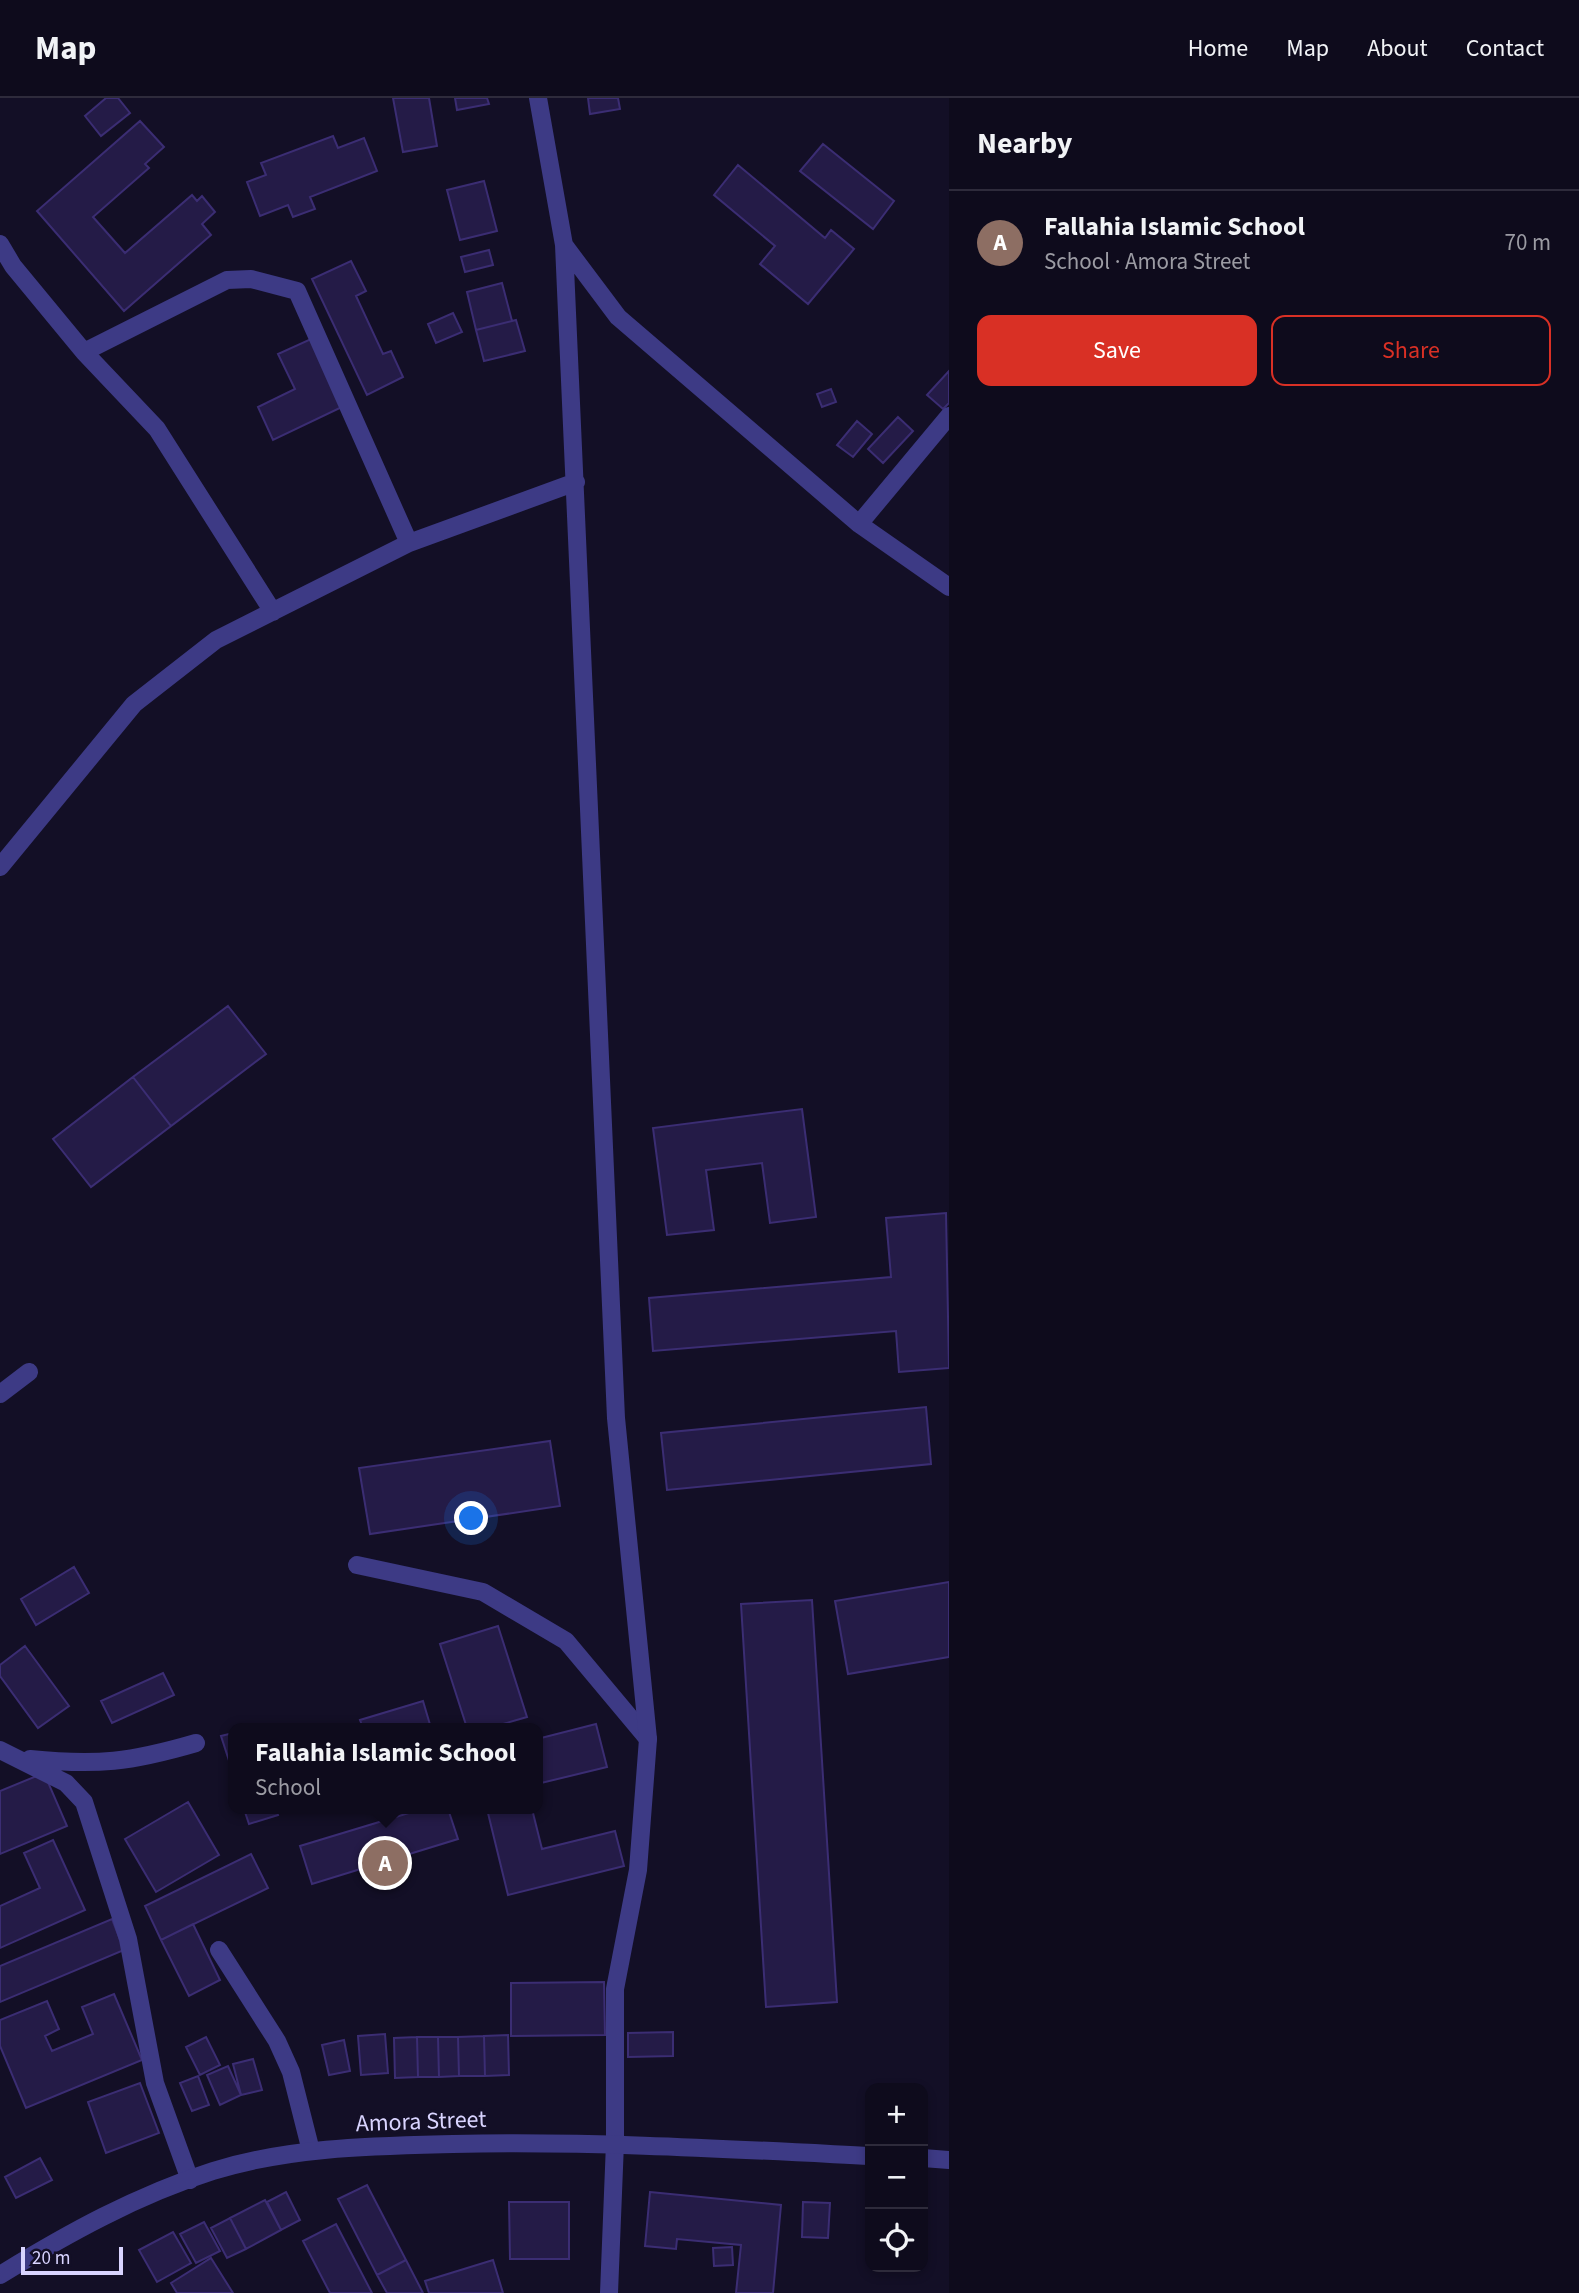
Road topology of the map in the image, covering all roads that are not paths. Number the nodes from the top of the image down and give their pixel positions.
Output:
1 (538, 98) edge
2 (0, 244) edge
3 (564, 246) junction
4 (83, 352) junction
5 (949, 416) edge
6 (576, 482) junction
7 (859, 524) junction
8 (409, 542) junction
9 (949, 587) edge
10 (273, 612) junction
11 (0, 866) edge
12 (29, 1372) dead end
13 (0, 1395) edge
14 (357, 1565) dead end
15 (648, 1739) junction
16 (196, 1743) dead end
17 (0, 1750) edge
18 (20, 1758) junction
19 (219, 1950) dead end
20 (615, 2143) junction
21 (311, 2151) junction
22 (865, 2156) edge
23 (928, 2158) edge
24 (949, 2160) edge
25 (190, 2180) junction
26 (0, 2276) edge
27 (609, 2293) edge

1 - 3 street
2 - 4 street
3 - 6 street
3 - 7 street
4 - 8 street
4 - 10 street
5 - 7 street
6 - 8 street
6 - 15 street
7 - 9 street
8 - 10 street
10 - 11 street
12 - 13 street
14 - 15 street
15 - 20 street
16 - 18 street
17 - 18 street
18 - 25 street
19 - 21 street
20 - 21 street, Amora Street
20 - 22 street, Amora Street
20 - 27 street
21 - 25 street, Amora Street
23 - 24 street
25 - 26 street, Amora Street

